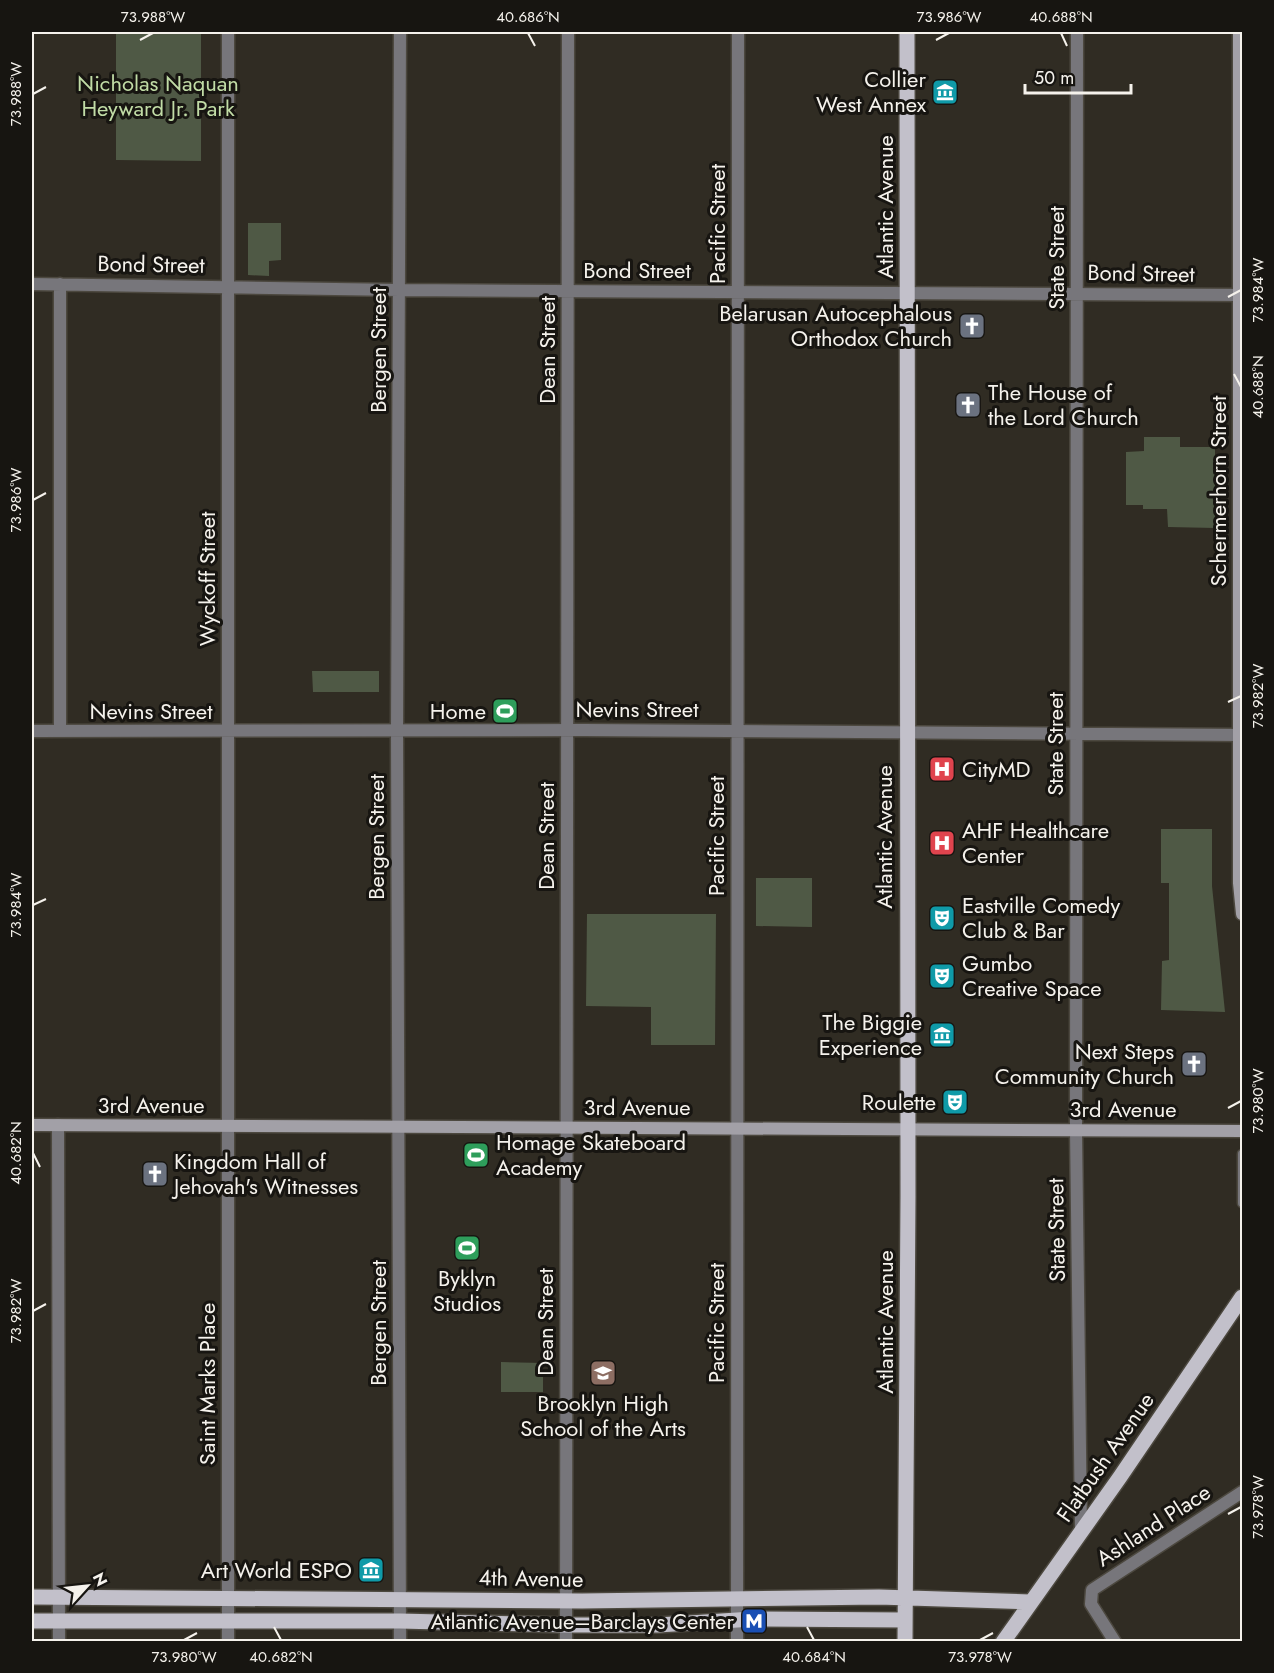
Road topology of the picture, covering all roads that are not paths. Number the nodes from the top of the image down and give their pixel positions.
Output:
1 (228, 32) edge
2 (400, 32) edge
3 (568, 32) edge
4 (738, 32) edge
5 (907, 32) edge
6 (1077, 32) edge
7 (1239, 32) edge
8 (32, 284) edge
9 (60, 284) junction
10 (228, 286) junction
11 (399, 290) junction
12 (568, 290) junction
13 (738, 291) junction
14 (907, 292) junction
15 (1077, 293) junction
16 (1241, 295) edge
17 (397, 730) junction
18 (567, 730) junction
19 (32, 731) edge
20 (228, 731) junction
21 (737, 731) junction
22 (60, 732) junction
23 (907, 732) junction
24 (1076, 732) junction
25 (1241, 735) edge
26 (1242, 914) edge
27 (32, 1125) edge
28 (58, 1125) junction
29 (228, 1126) junction
30 (399, 1127) junction
31 (567, 1128) junction
32 (737, 1128) junction
33 (906, 1129) junction
34 (1076, 1130) junction
35 (1242, 1131) edge
36 (1242, 1154) edge
37 (1242, 1203) edge
38 (1242, 1297) edge
39 (1242, 1492) edge
40 (1081, 1529) junction
41 (32, 1597) edge
42 (59, 1597) junction
43 (228, 1598) junction
44 (399, 1598) junction
45 (906, 1598) junction
46 (737, 1600) junction
47 (566, 1601) junction
48 (1030, 1602) junction
49 (905, 1620) junction
50 (32, 1621) edge
51 (400, 1621) junction
52 (738, 1621) junction
53 (59, 1622) junction
54 (228, 1622) junction
55 (566, 1625) junction
56 (59, 1641) edge
57 (228, 1641) edge
58 (400, 1641) edge
59 (566, 1641) edge
60 (737, 1641) edge
61 (905, 1641) edge
62 (1003, 1641) edge
63 (1115, 1641) edge

1 - 10 street, Wyckoff Street
2 - 11 street, Bergen Street
3 - 12 street, Dean Street
4 - 13 street, Pacific Street
5 - 14 main road, Atlantic Avenue
6 - 15 street, State Street
7 - 16 main road, Schermerhorn Street
8 - 9 street, Bond Street
9 - 10 street, Bond Street
9 - 22 street
10 - 11 street, Bond Street
10 - 20 street, Wyckoff Street
11 - 12 street, Bond Street
11 - 17 street, Bergen Street
12 - 13 street, Bond Street
12 - 18 street, Dean Street
13 - 14 street, Bond Street
13 - 21 street, Pacific Street
14 - 15 street, Bond Street
14 - 23 main road, Atlantic Avenue
15 - 16 street, Bond Street
15 - 24 street, State Street
16 - 25 main road, Schermerhorn Street
17 - 18 street, Nevins Street
17 - 20 street, Nevins Street
17 - 30 street, Bergen Street
18 - 21 street, Nevins Street
18 - 31 street, Dean Street
19 - 22 street, Nevins Street
20 - 22 street, Nevins Street
20 - 29 street, Wyckoff Street
21 - 23 street, Nevins Street
21 - 32 street, Pacific Street
23 - 24 street, Nevins Street
23 - 33 main road, Atlantic Avenue
24 - 25 street, Nevins Street
24 - 34 street, State Street
25 - 26 main road, Schermerhorn Street
27 - 28 main road, 3rd Avenue
28 - 29 main road, 3rd Avenue
28 - 42 street
29 - 30 main road, 3rd Avenue
29 - 43 street, Saint Marks Place
30 - 31 main road, 3rd Avenue
30 - 44 street, Bergen Street
31 - 32 main road, 3rd Avenue
31 - 47 street, Dean Street
32 - 33 main road, 3rd Avenue
32 - 46 street, Pacific Street
33 - 34 main road, 3rd Avenue
33 - 45 main road, Atlantic Avenue
34 - 35 main road, 3rd Avenue
34 - 40 street, State Street
36 - 37 street
38 - 40 main road, Flatbush Avenue
39 - 63 street, Ashland Place
40 - 48 main road, Flatbush Avenue
41 - 42 main road, 4th Avenue
42 - 43 main road, 4th Avenue
42 - 53 street
43 - 44 main road, 4th Avenue
43 - 54 street, Saint Marks Place
44 - 47 main road, 4th Avenue
44 - 51 street, Bergen Street
45 - 46 main road, 4th Avenue
45 - 48 main road, 4th Avenue
45 - 49 main road, Atlantic Avenue
46 - 47 main road, 4th Avenue
46 - 52 street, Pacific Street
47 - 55 street, Dean Street
48 - 62 main road, Flatbush Avenue
49 - 52 main road, 4th Avenue
49 - 61 main road, Atlantic Avenue
50 - 53 main road, 4th Avenue
51 - 54 main road, 4th Avenue
51 - 55 main road, 4th Avenue
51 - 58 street, Bergen Street
52 - 55 main road, 4th Avenue
52 - 60 street, Pacific Street
53 - 54 main road, 4th Avenue
53 - 56 street
54 - 57 street, Saint Marks Place
55 - 59 street, Dean Street

